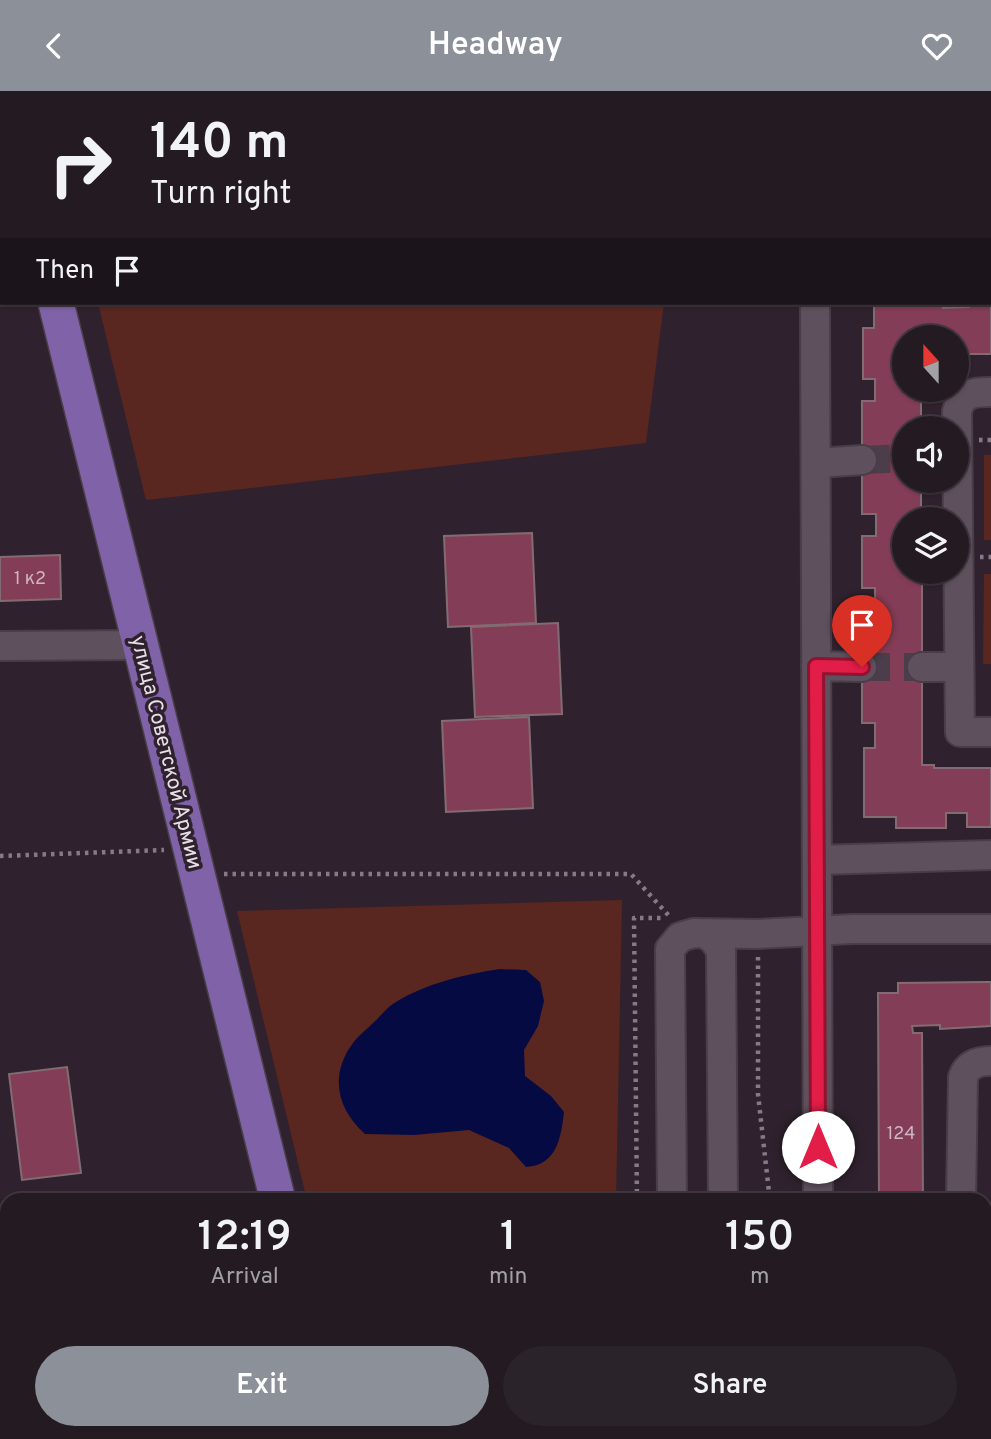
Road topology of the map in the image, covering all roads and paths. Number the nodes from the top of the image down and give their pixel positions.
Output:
1 (56, 305) edge
2 (815, 305) edge
3 (991, 392) edge
4 (957, 416) edge
5 (862, 460) tunnel mouth
6 (817, 463) junction
7 (958, 493) edge
8 (141, 645) junction
9 (0, 646) edge
10 (816, 666) junction
11 (862, 667) tunnel mouth
12 (922, 667) tunnel mouth
13 (958, 667) junction
14 (991, 732) edge
15 (168, 850) dead end
16 (991, 855) edge
17 (0, 856) edge
18 (817, 860) junction
19 (198, 874) junction
20 (991, 929) edge
21 (816, 931) junction
22 (713, 942) junction
23 (670, 949) junction
24 (991, 1061) edge
25 (276, 1193) edge
26 (672, 1193) edge
27 (723, 1193) edge
28 (818, 1193) edge
29 (961, 1193) edge

1 - 8 main road, улица Советской Армии
2 - 6 street
3 - 4 street
5 - 6 street
6 - 10 street
7 - 13 street
8 - 9 street
8 - 19 main road, улица Советской Армии
10 - 11 street
10 - 18 street
12 - 13 street
13 - 14 street
15 - 17 path
16 - 18 street
18 - 21 street
19 - 23 path
19 - 25 main road, улица Советской Армии
20 - 21 street
21 - 22 street
21 - 28 street
22 - 23 street
22 - 27 street
23 - 26 street
24 - 29 street

